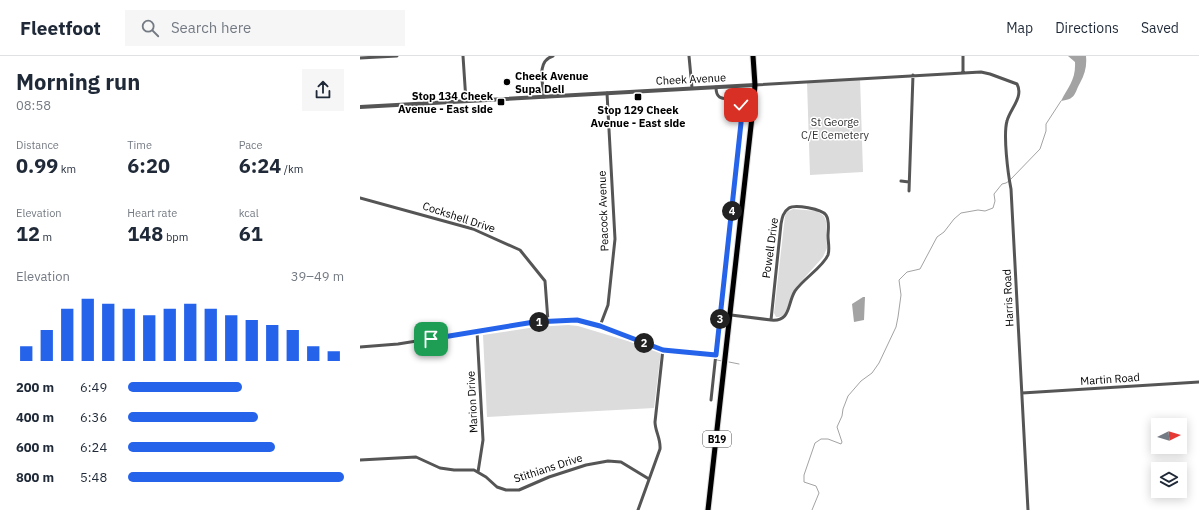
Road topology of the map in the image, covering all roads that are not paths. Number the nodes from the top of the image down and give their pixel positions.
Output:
1 (397, 56) edge
2 (463, 56) edge
3 (553, 56) edge
4 (689, 56) edge
5 (753, 56) edge
6 (963, 56) edge
7 (360, 58) edge
8 (963, 72) junction
9 (913, 75) junction
10 (755, 84) junction
11 (1018, 86) joint
12 (716, 87) junction
13 (692, 88) junction
14 (607, 93) junction
15 (544, 97) junction
16 (466, 101) junction
17 (360, 107) edge
18 (901, 181) dead end
19 (910, 182) junction
20 (909, 191) dead end
21 (360, 198) edge
22 (731, 315) junction
23 (771, 320) junction
24 (548, 321) junction
25 (600, 326) junction
26 (477, 331) junction
27 (360, 347) edge
28 (663, 350) junction
29 (716, 355) junction
30 (1199, 382) edge
31 (1022, 393) junction
32 (711, 400) dead end
33 (360, 460) edge
34 (478, 472) junction
35 (649, 479) junction
36 (638, 510) edge
37 (708, 510) edge
38 (1028, 510) edge

1 - 7 street
2 - 16 street
3 - 15 street
4 - 13 street
5 - 10 main road, B19
6 - 8 street
8 - 9 street, Cheek Avenue
8 - 11 street, Cheek Avenue
9 - 10 street, Cheek Avenue
9 - 19 street
10 - 12 street, Cheek Avenue
10 - 22 main road, B19
11 - 31 street, Harris Road
12 - 13 street, Cheek Avenue
12 - 29 street
13 - 14 street, Cheek Avenue
14 - 15 street, Cheek Avenue
14 - 25 street, Peacock Avenue
15 - 16 street, Cheek Avenue
16 - 17 street, Cheek Avenue
18 - 19 street
19 - 20 street
21 - 24 street, Cockshell Drive
22 - 23 street
22 - 37 main road, B19
23 - 23 street, Powell Drive
24 - 25 street
24 - 26 street
25 - 28 street
26 - 27 street
26 - 34 street, Marion Drive
28 - 29 street
28 - 35 street
29 - 32 street
30 - 31 street, Martin Road
31 - 38 street, Harris Road
33 - 34 street
34 - 35 street, Stithians Drive
35 - 36 street

